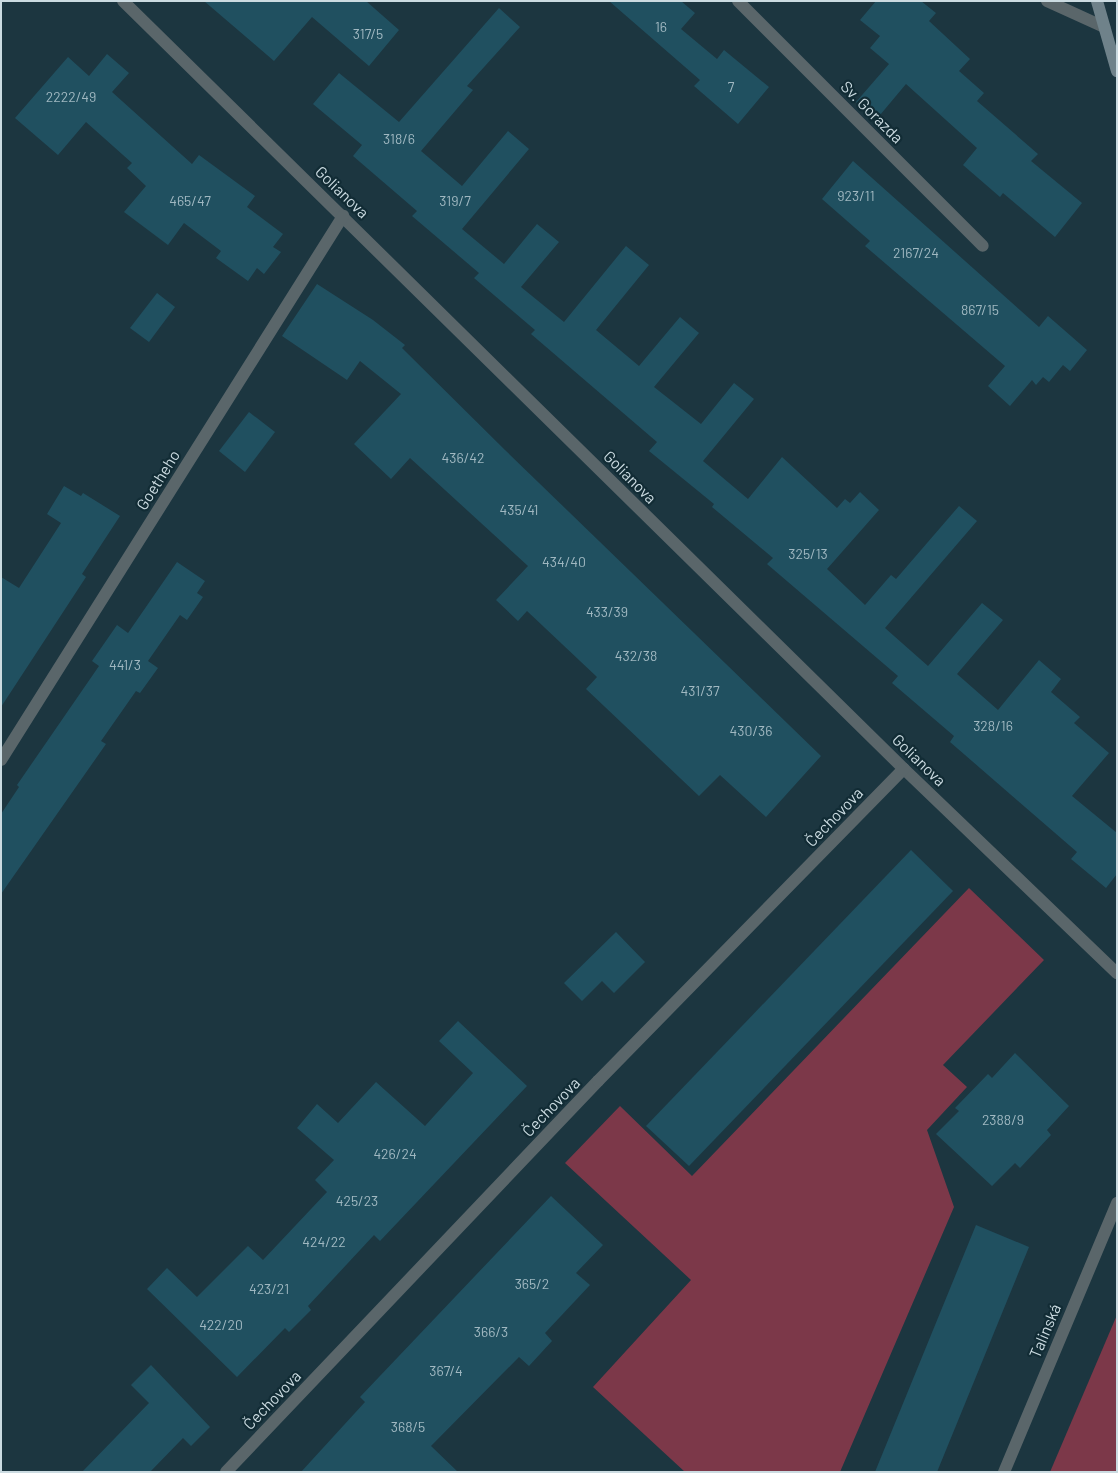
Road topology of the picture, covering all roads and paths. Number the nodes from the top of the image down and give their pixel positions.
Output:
1 (123, 1) edge
2 (738, 1) edge
3 (1046, 1) edge
4 (1097, 1) edge
5 (1104, 27) junction
6 (1117, 71) edge
7 (343, 216) junction
8 (983, 246) dead end
9 (1, 760) edge
10 (904, 769) junction
11 (1117, 972) edge
12 (1117, 1203) edge
13 (226, 1472) edge
14 (1004, 1472) edge

1 - 7 street, Golianova
2 - 8 street, Sv. Gorazda
3 - 5 street
4 - 5 main road
5 - 6 main road
7 - 9 street, Goetheho
7 - 10 street, Golianova
10 - 11 street, Golianova
10 - 13 street, Čechovova
12 - 14 street, Talinská

